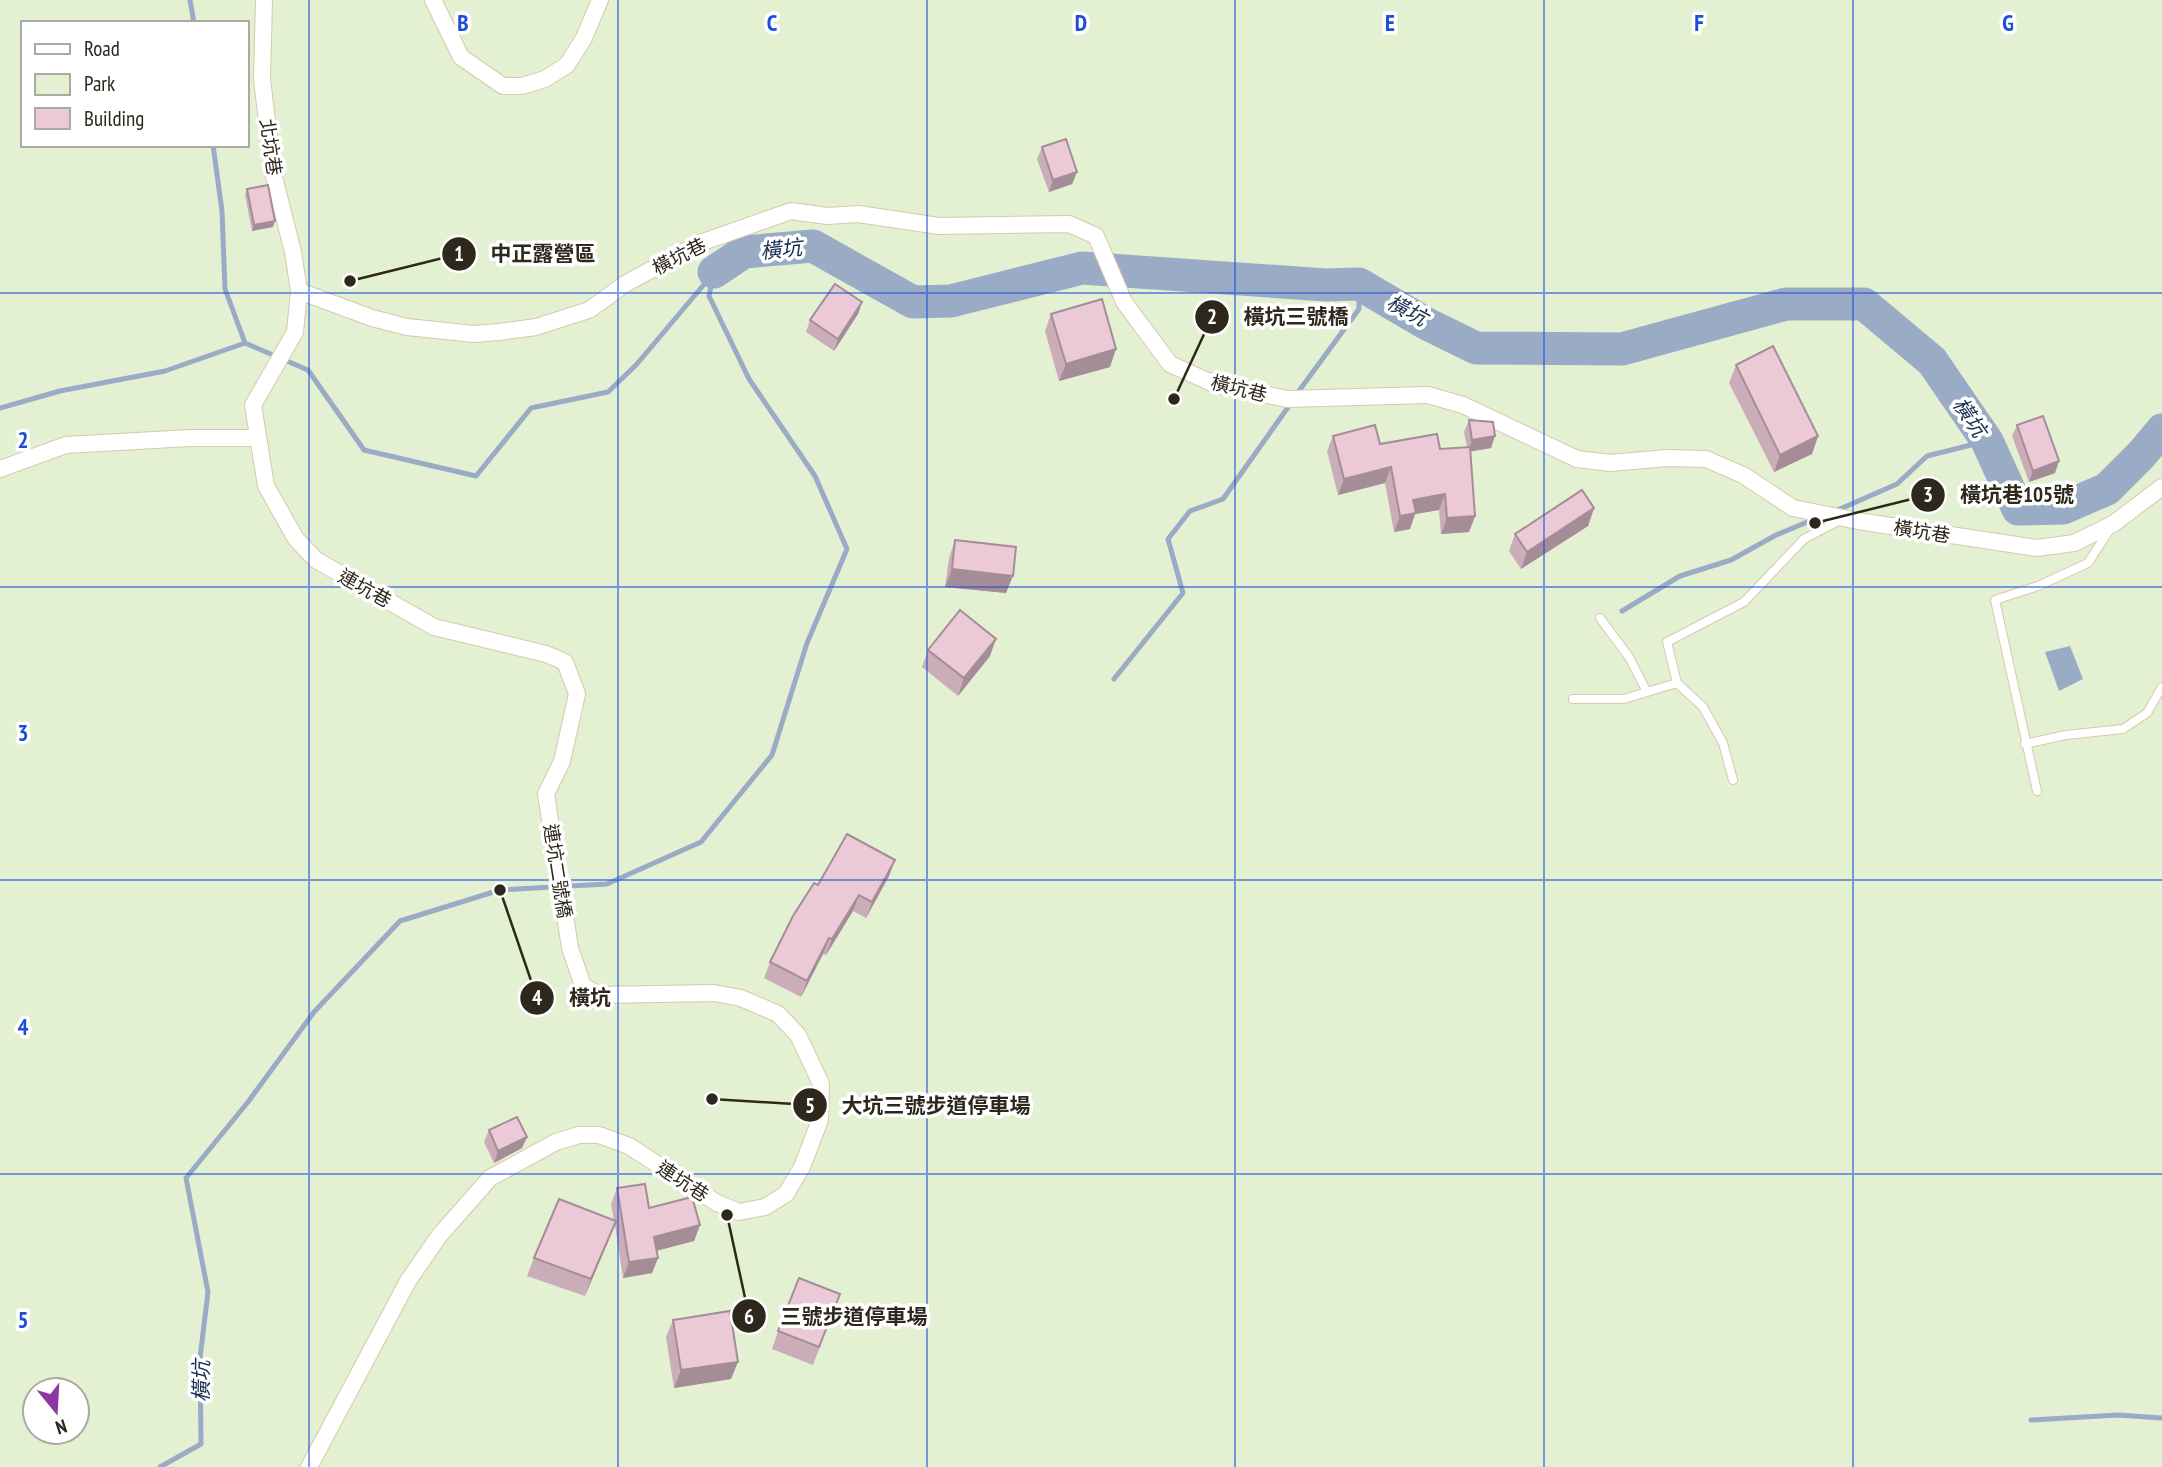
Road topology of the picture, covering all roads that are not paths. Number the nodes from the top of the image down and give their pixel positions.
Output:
1 (264, 0) edge
2 (433, 0) edge
3 (600, 0) edge
4 (299, 291) junction
5 (258, 438) junction
6 (0, 469) edge
7 (2162, 487) edge
8 (1843, 518) junction
9 (2113, 524) junction
10 (1600, 618) dead end
11 (1677, 683) junction
12 (2162, 687) edge
13 (1647, 692) junction
14 (1573, 699) dead end
15 (2025, 744) junction
16 (1734, 780) dead end
17 (2037, 791) dead end
18 (546, 794) joint
19 (570, 948) joint
20 (309, 1467) edge

1 - 4 street, 北坑巷
2 - 3 street
4 - 5 street, 連坑巷
4 - 8 street, 橫坑巷
5 - 6 street
5 - 18 street, 連坑巷
7 - 9 street, 橫坑巷
8 - 9 street, 橫坑巷
8 - 11 lane
9 - 15 lane
10 - 13 lane
11 - 13 lane
11 - 16 lane
12 - 15 lane
13 - 14 lane
15 - 17 lane
18 - 19 street, 連坑二號橋
19 - 20 street, 連坑巷

